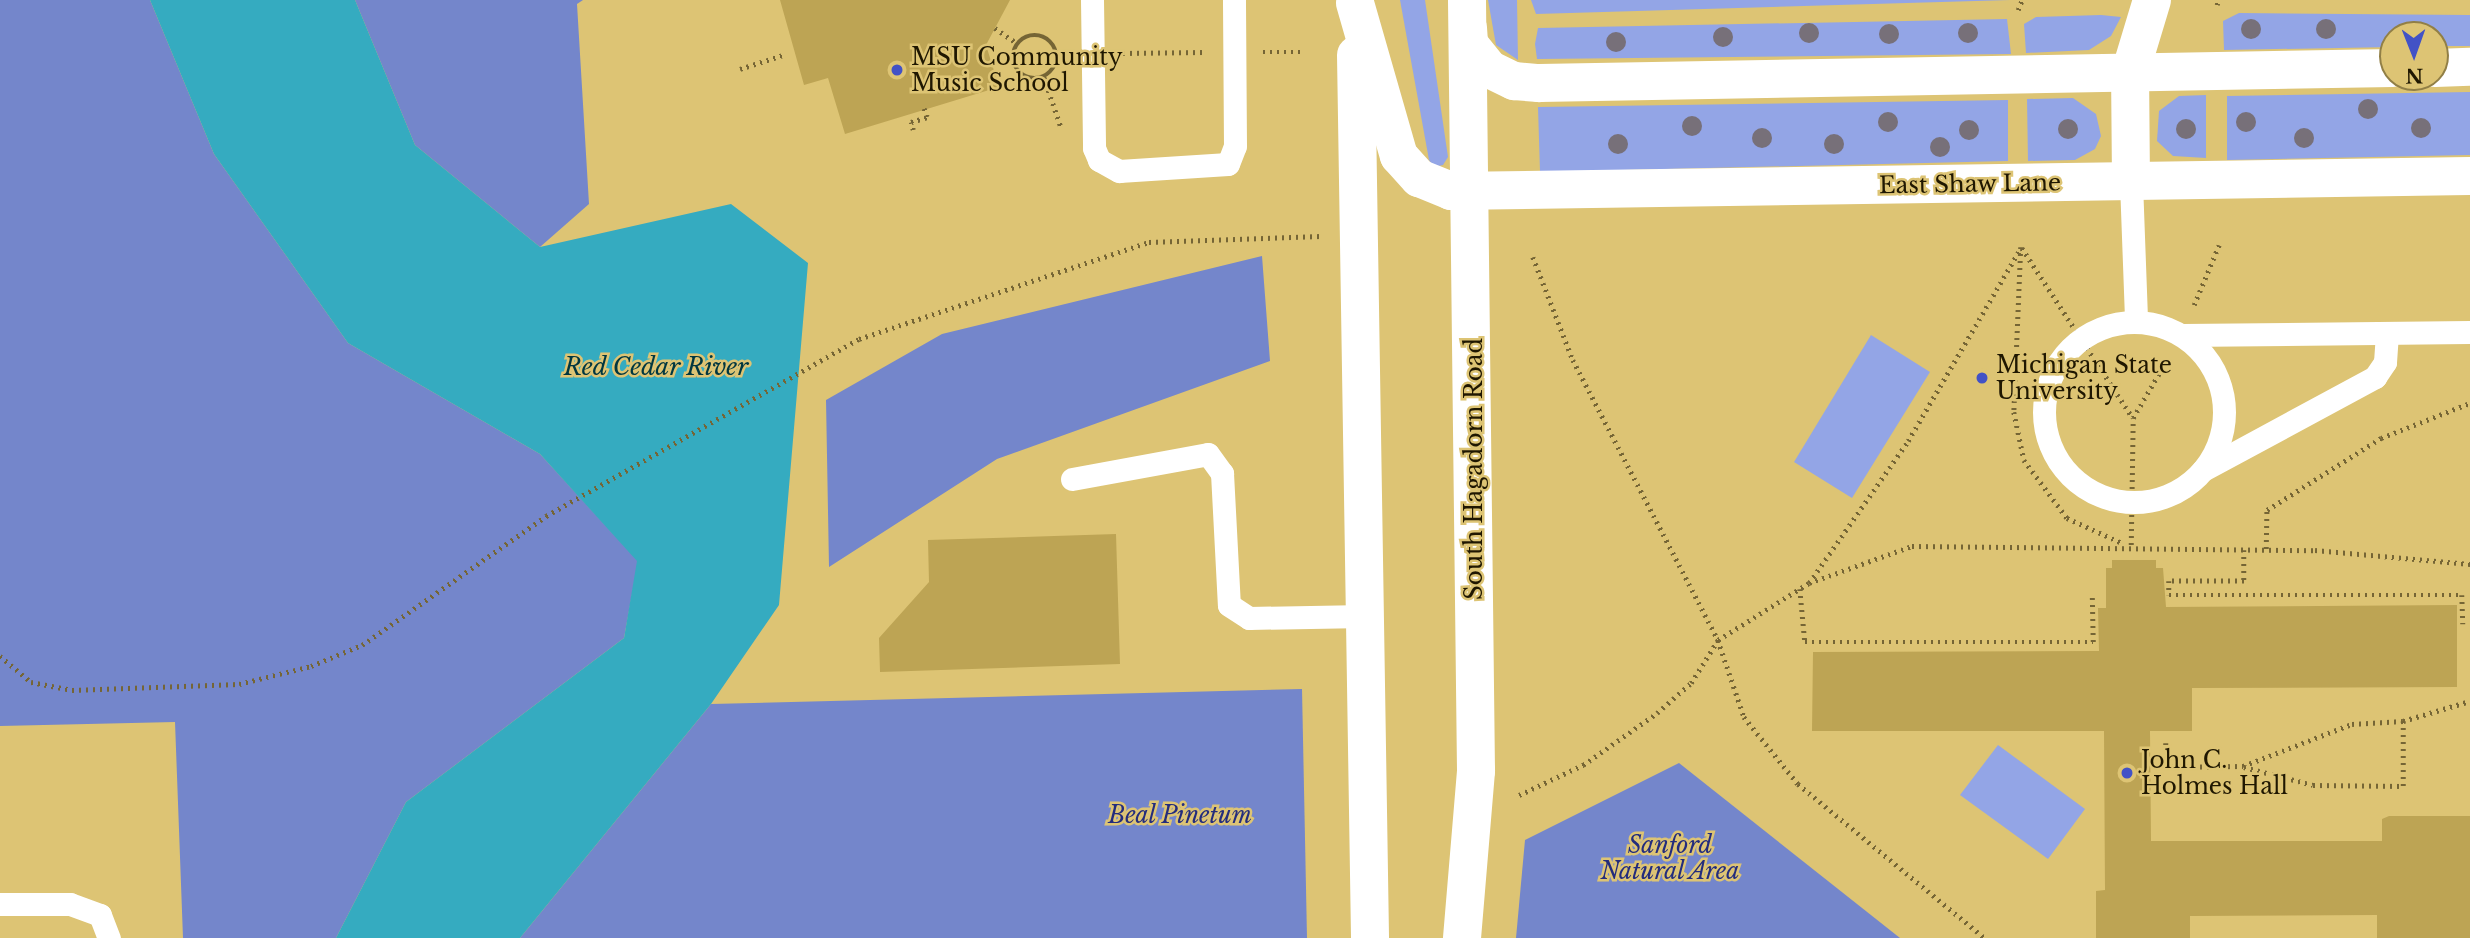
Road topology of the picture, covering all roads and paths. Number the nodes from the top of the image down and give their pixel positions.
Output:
1 (1092, 0) edge
2 (1234, 0) edge
3 (2022, 0) edge
4 (2152, 0) edge
5 (1355, 2) edge
6 (2018, 10) dead end
7 (1467, 14) edge
8 (995, 28) dead end
9 (1018, 44) junction
10 (1234, 52) junction
11 (1304, 52) dead end
12 (1056, 53) junction
13 (1093, 53) junction
14 (786, 54) dead end
15 (2470, 67) edge
16 (2379, 68) edge
17 (2449, 68) edge
18 (740, 69) dead end
19 (2130, 73) junction
20 (924, 109) dead end
21 (913, 130) dead end
22 (2470, 176) edge
23 (2130, 181) junction
24 (1470, 191) junction
25 (1321, 236) dead end
26 (2021, 247) junction
27 (1533, 257) dead end
28 (2136, 321) junction
29 (2470, 332) edge
30 (2387, 334) junction
31 (2182, 335) junction
32 (2081, 339) junction
33 (2470, 403) edge
34 (2203, 470) junction
35 (1072, 479) dead end
36 (2134, 501) junction
37 (2134, 546) junction
38 (2266, 549) junction
39 (2244, 550) junction
40 (2470, 564) edge
41 (1809, 583) junction
42 (1800, 588) junction
43 (2092, 595) dead end
44 (1365, 616) junction
45 (2463, 624) dead end
46 (1718, 640) junction
47 (0, 656) edge
48 (2470, 701) edge
49 (2403, 721) junction
50 (2166, 743) dead end
51 (2244, 766) junction
52 (1519, 795) dead end
53 (0, 904) edge
54 (109, 938) edge
55 (1370, 938) edge
56 (1462, 938) edge
57 (1984, 938) edge

1 - 13 lane
2 - 10 lane
3 - 6 path
4 - 19 street
5 - 24 street, East Shaw Lane
5 - 44 street
7 - 19 street
7 - 24 street, South Hagadorn Road
8 - 9 path
9 - 12 path
9 - 12 path
10 - 11 path
10 - 13 path
10 - 13 lane
12 - 13 path
14 - 18 path
15 - 17 street
16 - 19 street
19 - 23 street
20 - 21 path
22 - 23 street, East Shaw Lane
23 - 24 street, East Shaw Lane
23 - 28 lane
24 - 56 street, South Hagadorn Road
25 - 47 path
26 - 32 path
26 - 37 path
26 - 41 path
27 - 46 path
28 - 31 lane
28 - 32 lane
29 - 30 lane
30 - 31 lane
30 - 34 lane
31 - 34 lane
32 - 36 path
32 - 36 lane
33 - 38 path
34 - 36 lane
35 - 44 lane
36 - 37 path
37 - 39 path
37 - 41 path
38 - 39 path
38 - 40 path
39 - 45 path
41 - 42 path
42 - 43 path
42 - 46 path
44 - 55 street
46 - 52 path
46 - 57 path
48 - 49 path
49 - 51 path
49 - 51 path
50 - 51 path
53 - 54 lane

